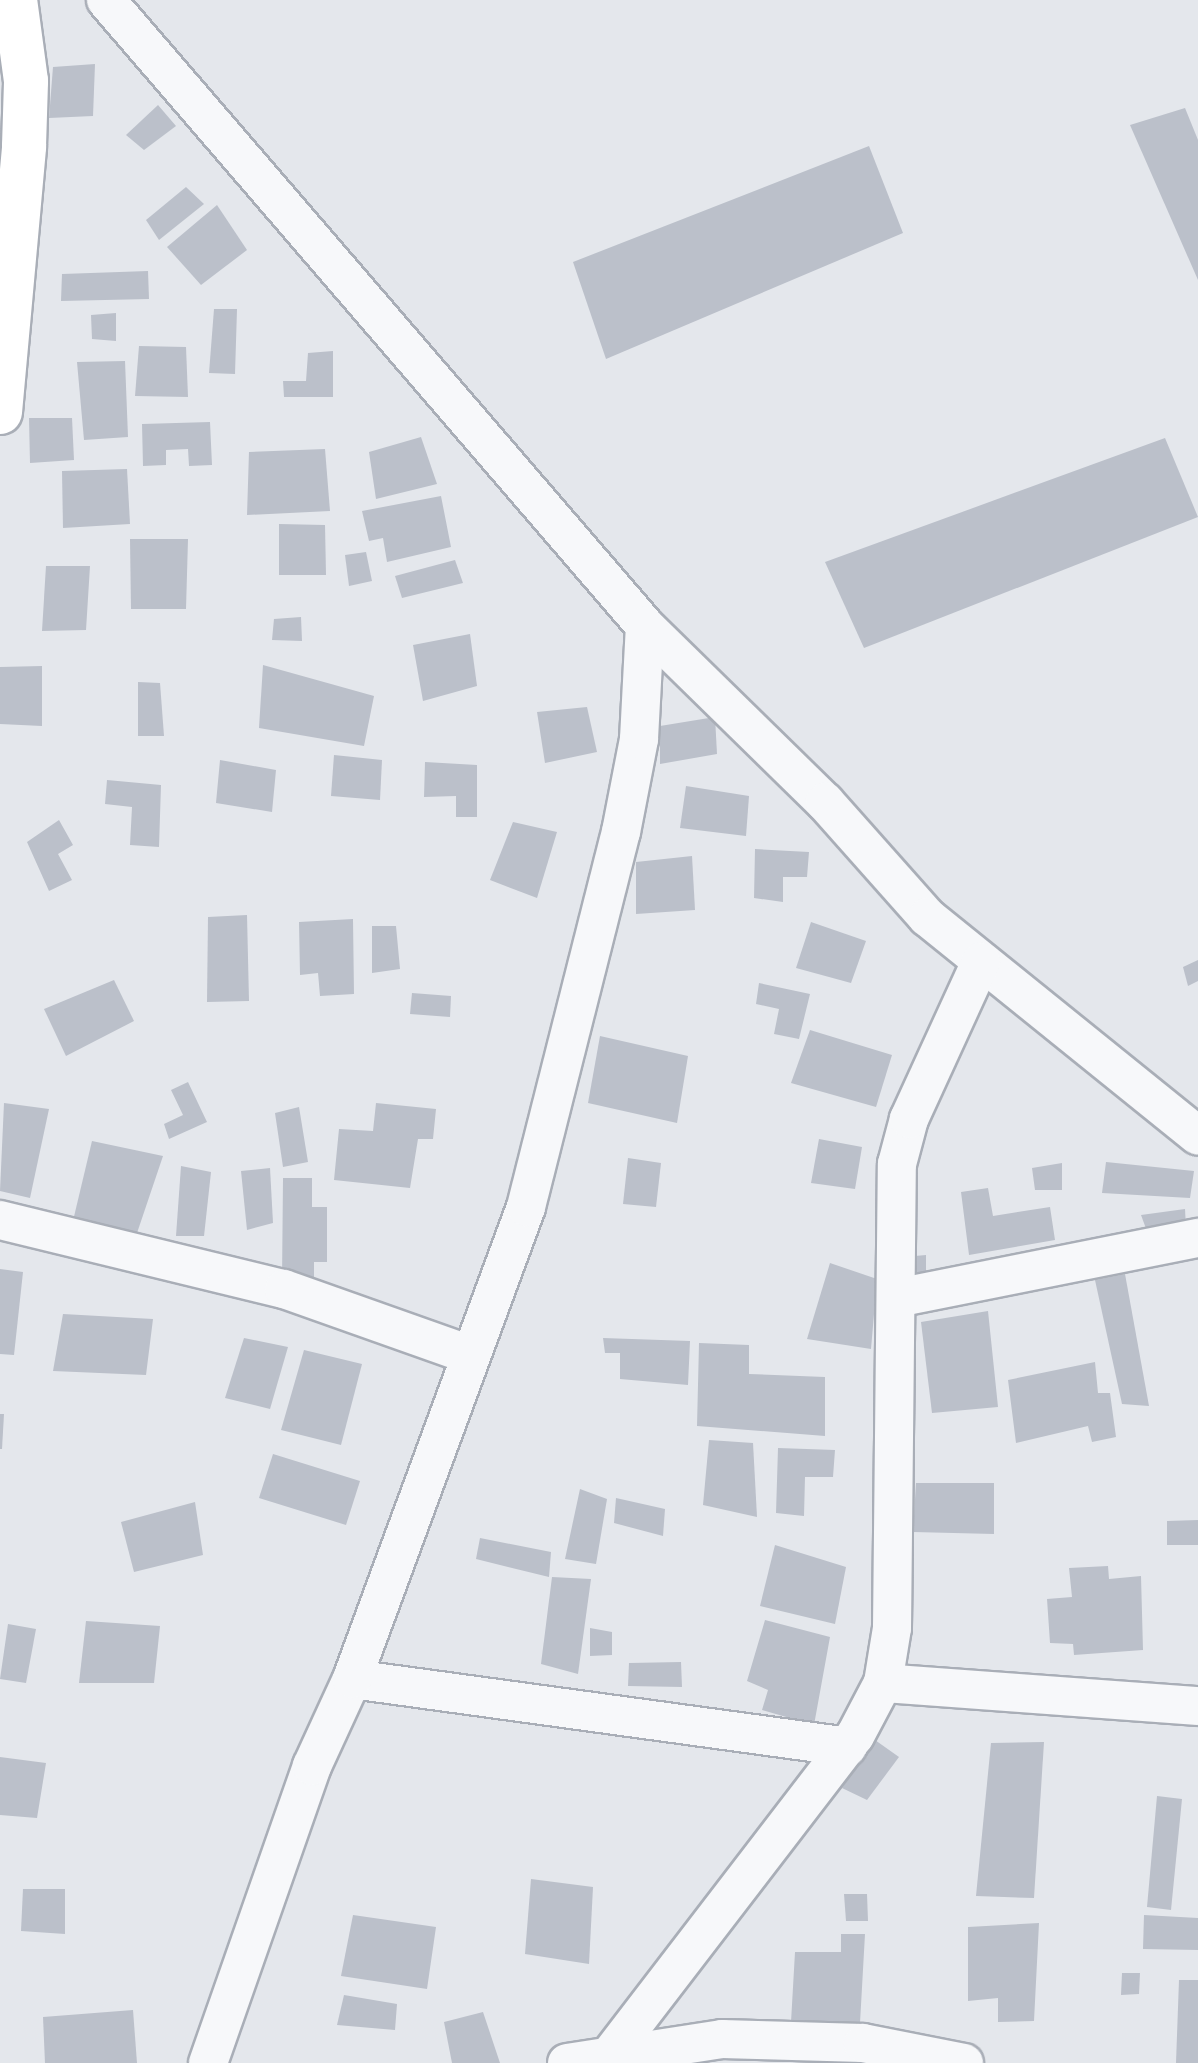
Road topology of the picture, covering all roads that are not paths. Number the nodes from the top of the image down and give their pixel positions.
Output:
1 (15, 0) edge
2 (106, 0) edge
3 (0, 412) edge
4 (645, 626) junction
5 (981, 962) junction
6 (1198, 1136) edge
7 (0, 1220) edge
8 (1198, 1238) edge
9 (897, 1298) junction
10 (470, 1355) junction
11 (352, 1679) junction
12 (883, 1683) junction
13 (1198, 1706) edge
14 (847, 1747) junction
15 (613, 2051) junction
16 (208, 2063) edge
17 (567, 2063) edge
18 (964, 2063) edge

1 - 3 street
2 - 4 street
4 - 5 street
4 - 10 street
5 - 6 street
5 - 9 street
7 - 10 street
8 - 9 street
9 - 12 street
10 - 11 street
11 - 14 street
11 - 16 street
12 - 13 street
12 - 14 street
14 - 15 street
15 - 17 street
15 - 18 street

